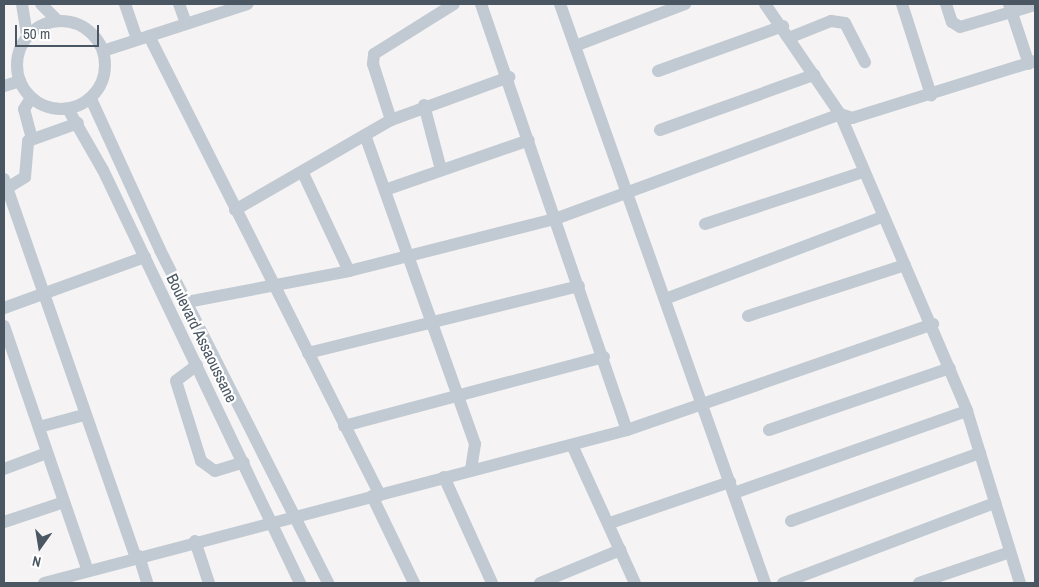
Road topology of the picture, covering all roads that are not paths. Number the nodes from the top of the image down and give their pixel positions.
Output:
1 (22, 4) edge
2 (41, 4) edge
3 (125, 4) edge
4 (179, 4) edge
5 (248, 4) edge
6 (454, 4) edge
7 (481, 4) edge
8 (560, 4) edge
9 (685, 4) edge
10 (765, 4) edge
11 (902, 4) edge
12 (946, 4) edge
13 (1035, 5) edge
14 (1010, 7) edge
15 (438, 8) edge
16 (58, 21) junction
17 (186, 23) junction
18 (782, 26) junction
19 (27, 36) junction
20 (791, 37) junction
21 (143, 38) junction
22 (575, 46) junction
23 (103, 51) junction
24 (865, 62) dead end
25 (1032, 62) edge
26 (658, 70) dead end
27 (814, 75) junction
28 (509, 77) junction
29 (20, 81) junction
30 (4, 86) edge
31 (931, 95) junction
32 (31, 98) junction
33 (91, 98) junction
34 (424, 105) junction
35 (68, 109) junction
36 (840, 114) junction
37 (391, 120) junction
38 (78, 123) junction
39 (660, 130) dead end
40 (365, 135) junction
41 (32, 138) junction
42 (529, 140) junction
43 (441, 170) junction
44 (863, 172) junction
45 (303, 173) junction
46 (385, 190) junction
47 (626, 191) junction
48 (6, 192) edge
49 (235, 210) junction
50 (882, 217) junction
51 (555, 219) junction
52 (705, 224) dead end
53 (145, 257) junction
54 (408, 257) junction
55 (905, 265) junction
56 (349, 271) junction
57 (275, 286) junction
58 (579, 286) junction
59 (44, 294) junction
60 (665, 299) junction
61 (187, 302) junction
62 (4, 308) edge
63 (748, 316) dead end
64 (432, 324) junction
65 (933, 324) junction
66 (4, 326) edge
67 (8, 351) edge
68 (308, 353) junction
69 (604, 357) junction
70 (196, 365) junction
71 (950, 368) junction
72 (457, 393) junction
73 (702, 404) junction
74 (967, 411) junction
75 (84, 415) junction
76 (344, 426) junction
77 (39, 427) junction
78 (627, 430) junction
79 (769, 430) dead end
80 (572, 444) junction
81 (47, 453) junction
82 (980, 453) junction
83 (244, 462) junction
84 (471, 468) junction
85 (4, 469) edge
86 (444, 477) junction
87 (732, 487) junction
88 (376, 496) junction
89 (64, 502) junction
90 (995, 504) junction
91 (294, 515) junction
92 (272, 521) junction
93 (791, 521) dead end
94 (4, 522) edge
95 (610, 523) junction
96 (195, 541) junction
97 (620, 550) junction
98 (1010, 552) junction
99 (137, 556) junction
100 (88, 571) junction
101 (44, 583) edge
102 (147, 583) edge
103 (209, 583) edge
104 (300, 583) edge
105 (328, 583) edge
106 (414, 583) edge
107 (492, 583) edge
108 (540, 583) edge
109 (634, 583) edge
110 (766, 583) edge
111 (783, 583) edge
112 (919, 583) edge
113 (1020, 583) edge

1 - 19 street
2 - 16 street
3 - 21 street
4 - 17 street
5 - 17 street
6 - 15 street
7 - 28 street
8 - 22 street
9 - 22 street
10 - 18 street
11 - 31 street
12 - 14 street
13 - 14 street
14 - 25 street
15 - 37 street
16 - 19 street
16 - 23 street
17 - 21 street
18 - 20 street
18 - 26 street
19 - 29 street
20 - 24 street
20 - 27 street
21 - 23 street
21 - 49 street
22 - 47 street
23 - 33 street
25 - 31 street
27 - 36 street
27 - 39 street
28 - 34 street
28 - 42 street
29 - 30 street
29 - 32 street
31 - 36 street
32 - 35 street
32 - 41 street
33 - 35 street
33 - 61 street, Boulevard Assaoussane
34 - 37 street
34 - 43 street
35 - 38 street, Boulevard Assaoussane
36 - 44 street
36 - 47 street
37 - 40 street
38 - 41 street
38 - 53 street, Boulevard Assaoussane
40 - 45 street
40 - 46 street
41 - 48 street
42 - 43 street
42 - 51 street
43 - 46 street
44 - 50 street
44 - 52 street
45 - 49 street
45 - 56 street
46 - 54 street
47 - 51 street
47 - 60 street
48 - 59 street
49 - 57 street
50 - 55 street
50 - 60 street
51 - 54 street
51 - 58 street
53 - 59 street
53 - 70 street, Boulevard Assaoussane
54 - 56 street
54 - 64 street
55 - 63 street
55 - 65 street
56 - 57 street
57 - 61 street
57 - 68 street
58 - 64 street
58 - 69 street
59 - 62 street
59 - 75 street
60 - 73 street
61 - 91 street, Boulevard Assaoussane
64 - 68 street
64 - 72 street
65 - 71 street
65 - 73 street
66 - 67 street
67 - 77 street
68 - 76 street
69 - 72 street
69 - 78 street
70 - 83 street, Boulevard Assaoussane
70 - 83 street
71 - 74 street
71 - 79 street
72 - 76 street
72 - 84 street
73 - 78 street
73 - 87 street
74 - 82 street
74 - 87 street
75 - 77 street
75 - 99 street
76 - 88 street
77 - 81 street
78 - 80 street
80 - 84 street
80 - 95 street
81 - 85 street
81 - 89 street
82 - 90 street
82 - 93 street
83 - 92 street, Boulevard Assaoussane
84 - 86 street
86 - 88 street
86 - 107 street
87 - 95 street
87 - 110 street
88 - 91 street
88 - 106 street
89 - 94 street
89 - 100 street
90 - 98 street
90 - 111 street
91 - 92 street
91 - 105 street, Boulevard Assaoussane
92 - 96 street
92 - 104 street, Boulevard Assaoussane
95 - 97 street
96 - 99 street
96 - 103 street
97 - 108 street
97 - 109 street
98 - 112 street
98 - 113 street
99 - 100 street
99 - 102 street
100 - 101 street

